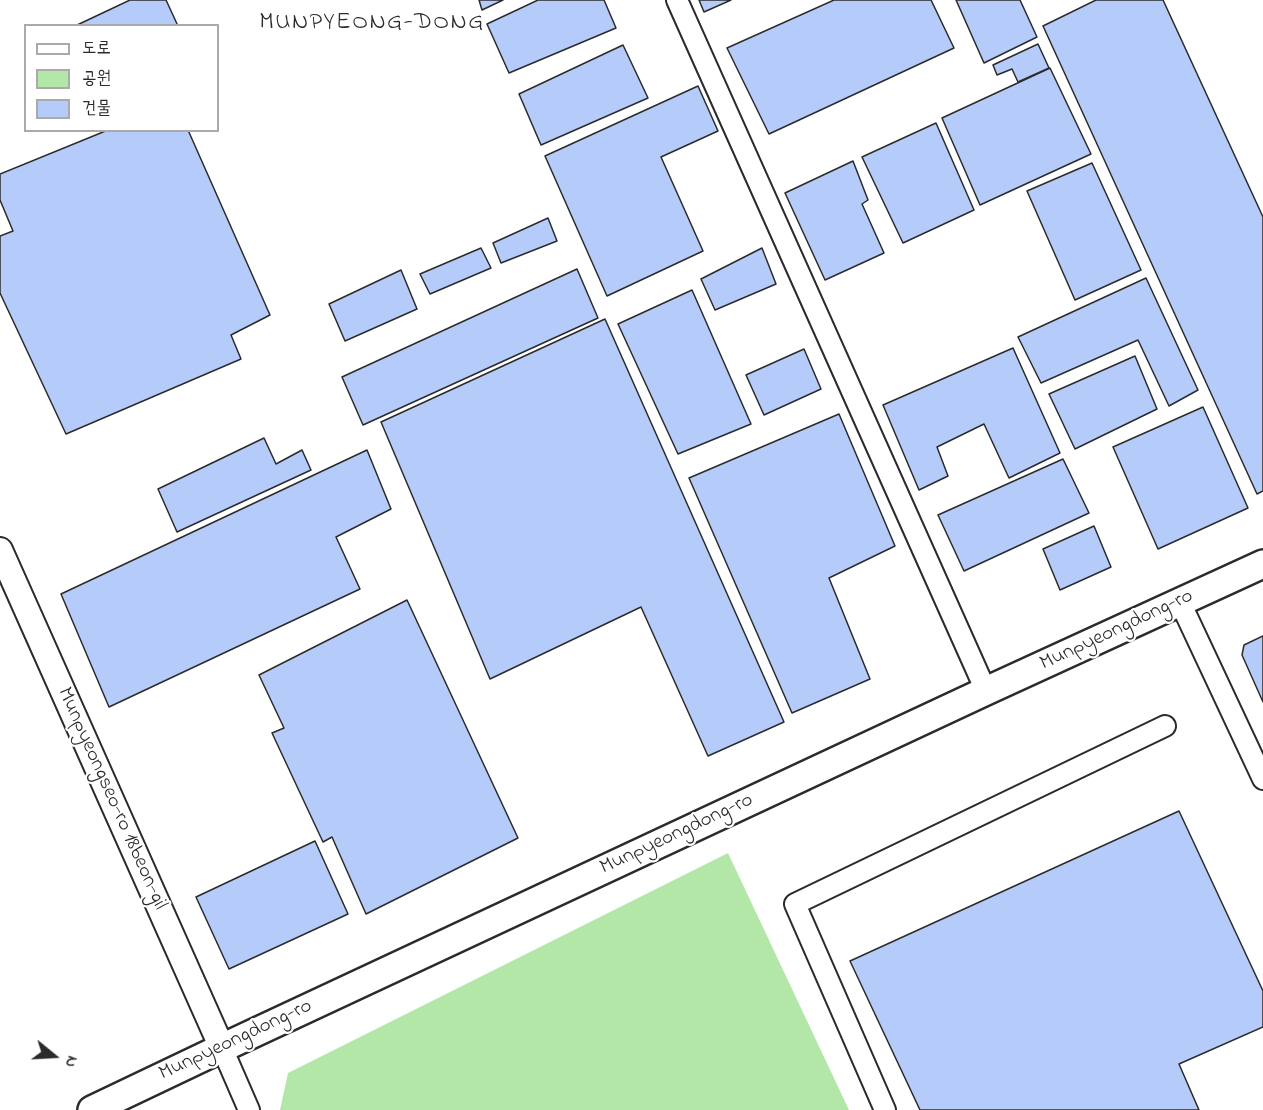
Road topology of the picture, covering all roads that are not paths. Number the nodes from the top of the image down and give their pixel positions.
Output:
1 (677, 0) edge
2 (0, 550) edge
3 (1263, 564) edge
4 (1180, 602) junction
5 (986, 691) junction
6 (1165, 726) dead end
7 (1263, 779) edge
8 (222, 1047) junction
9 (92, 1110) edge
10 (249, 1110) edge
11 (885, 1110) edge

1 - 5 street
2 - 8 street, Munpyeongseo-ro 18beon-gil
3 - 4 main road, Munpyeongdong-ro
4 - 5 main road, Munpyeongdong-ro
4 - 7 street
5 - 8 main road, Munpyeongdong-ro
6 - 11 street
8 - 9 main road, Munpyeongdong-ro
8 - 10 street

